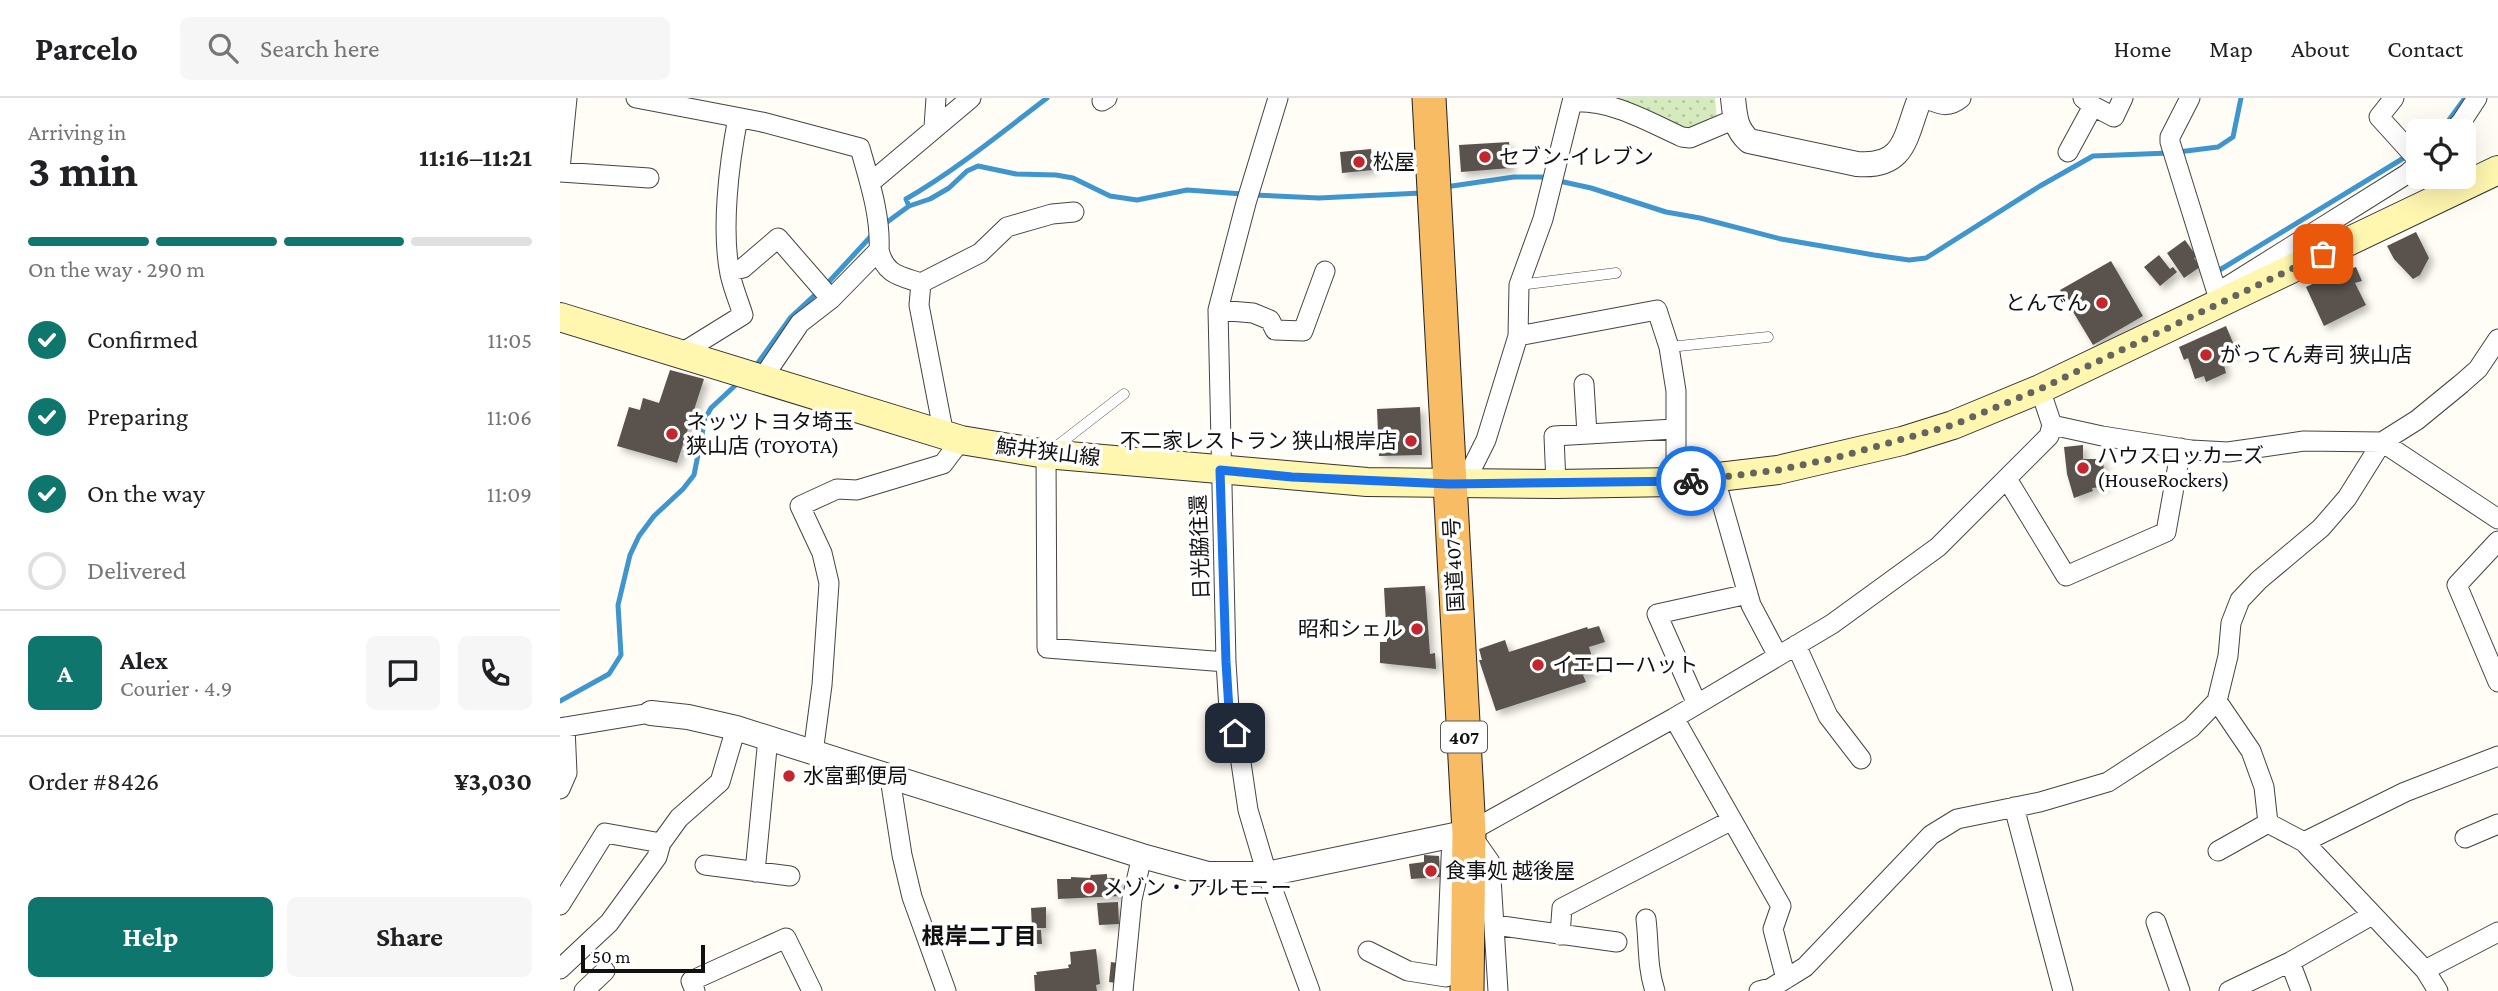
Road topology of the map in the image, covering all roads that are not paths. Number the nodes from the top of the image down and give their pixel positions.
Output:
1 (567, 98) edge
2 (636, 98) edge
3 (936, 98) edge
4 (971, 98) edge
5 (1278, 98) edge
6 (1429, 98) edge
7 (1922, 98) edge
8 (1961, 98) edge
9 (2123, 98) edge
10 (2190, 98) edge
11 (2395, 98) edge
12 (2477, 98) edge
13 (1573, 100) edge
14 (2088, 102) edge
15 (1734, 108) edge
16 (737, 118) junction
17 (2463, 119) edge
18 (934, 127) junction
19 (2406, 147) edge
20 (2068, 152) dead end
21 (560, 170) edge
22 (2498, 170) edge
23 (2406, 175) edge
24 (649, 178) dead end
25 (870, 183) junction
26 (1074, 212) dead end
27 (880, 245) junction
28 (730, 271) junction
29 (1325, 271) dead end
30 (1616, 274) dead end
31 (921, 283) junction
32 (1519, 285) junction
33 (829, 298) junction
34 (2220, 298) junction
35 (1218, 310) junction
36 (560, 317) edge
37 (1518, 336) junction
38 (1768, 337) dead end
39 (2498, 339) edge
40 (1669, 347) junction
41 (680, 354) junction
42 (2488, 369) edge
43 (754, 376) junction
44 (1584, 384) dead end
45 (2040, 389) junction
46 (1124, 394) dead end
47 (2052, 425) junction
48 (1674, 429) junction
49 (1587, 434) junction
50 (952, 438) junction
51 (2382, 442) junction
52 (2181, 448) junction
53 (1046, 454) junction
54 (1220, 470) junction
55 (1715, 479) junction
56 (2007, 479) junction
57 (1676, 482) junction
58 (1456, 484) junction
59 (1556, 484) junction
60 (2497, 517) edge
61 (2498, 541) edge
62 (1748, 594) junction
63 (1797, 645) junction
64 (1778, 656) junction
65 (1226, 662) junction
66 (2498, 682) edge
67 (2217, 701) junction
68 (1697, 704) junction
69 (651, 713) joint
70 (1674, 718) junction
71 (562, 728) edge
72 (736, 728) junction
73 (768, 738) junction
74 (813, 753) junction
75 (2498, 756) edge
76 (1861, 758) dead end
77 (890, 778) junction
78 (560, 789) edge
79 (2014, 807) junction
80 (1732, 820) junction
81 (2268, 823) junction
82 (2498, 824) edge
83 (1460, 834) junction
84 (2465, 838) dead end
85 (2304, 842) junction
86 (661, 843) junction
87 (2218, 851) dead end
88 (1142, 856) junction
89 (705, 865) dead end
90 (755, 872) junction
91 (1267, 874) junction
92 (790, 876) dead end
93 (560, 905) edge
94 (2372, 915) junction
95 (1646, 919) dead end
96 (2156, 922) dead end
97 (1495, 925) junction
98 (2498, 932) edge
99 (1560, 935) junction
100 (1617, 942) dead end
101 (1368, 951) dead end
102 (2290, 962) junction
103 (560, 969) edge
104 (605, 971) dead end
105 (2429, 984) edge
106 (1772, 987) edge
107 (584, 991) edge
108 (695, 991) edge
109 (812, 991) edge
110 (946, 991) edge
111 (1123, 991) edge
112 (1310, 991) edge
113 (1467, 991) edge
114 (1498, 991) edge
115 (1655, 991) edge
116 (2063, 991) edge
117 (2180, 991) edge
118 (2229, 991) edge
119 (2301, 991) edge

1 - 21 street
2 - 16 street
3 - 18 street
4 - 18 street
5 - 35 street, 日光脇往還
6 - 58 highway, 国道407号 / 407
7 - 8 street
7 - 15 street
9 - 14 street
10 - 34 street
11 - 19 street
12 - 17 street
13 - 15 street
13 - 32 street
14 - 20 street
16 - 25 street
16 - 28 street
18 - 25 street
21 - 24 street
22 - 34 main road, 鯨井狭山線
23 - 34 street
25 - 27 street
26 - 31 street
27 - 31 street
27 - 33 street
28 - 33 street
28 - 41 street
29 - 35 street
30 - 32 lane
31 - 50 street
32 - 37 street
33 - 43 street
34 - 45 main road, 鯨井狭山線
35 - 54 street, 日光脇往還
36 - 41 main road, 鯨井狭山線
37 - 40 street
37 - 58 street
38 - 40 lane
39 - 42 street
40 - 48 street
41 - 43 main road, 鯨井狭山線
42 - 51 street
43 - 50 main road, 鯨井狭山線
44 - 49 street
45 - 47 street
45 - 55 main road, 鯨井狭山線
46 - 53 lane
47 - 52 street
47 - 56 street
48 - 49 street
48 - 57 street
49 - 59 street
50 - 53 main road, 鯨井狭山線
50 - 74 street
51 - 52 street
51 - 60 street
51 - 67 street
52 - 56 street
53 - 54 main road, 鯨井狭山線
53 - 65 street
54 - 58 main road, 鯨井狭山線
54 - 65 street, 日光脇往還
55 - 57 main road, 鯨井狭山線
55 - 62 street
56 - 63 street
57 - 59 main road, 鯨井狭山線
58 - 59 main road, 鯨井狭山線
58 - 83 highway, 国道407号 / 407
61 - 66 street
62 - 64 street
62 - 68 street
63 - 64 street
63 - 76 street
64 - 68 street
65 - 91 street, 日光脇往還
67 - 79 street
67 - 81 street
68 - 70 street
69 - 71 street
69 - 72 street
70 - 80 street
70 - 83 street
71 - 78 street
72 - 73 street
72 - 86 street
73 - 74 street
73 - 90 street
74 - 77 street
75 - 85 street
77 - 88 street
77 - 110 street
79 - 106 street
79 - 116 street
80 - 99 street
80 - 106 street
81 - 85 street
81 - 87 street
82 - 84 street
83 - 91 street
83 - 97 street
83 - 101 street
83 - 113 highway, 国道407号 / 407
85 - 94 street
86 - 93 street
86 - 103 street
88 - 91 street
88 - 111 street
89 - 90 street
90 - 92 street
91 - 112 street, 日光脇往還
94 - 102 street
94 - 105 street
95 - 115 street
96 - 117 street
97 - 99 street
97 - 114 street
98 - 105 street
99 - 100 street
102 - 118 street
102 - 119 street
104 - 107 street
108 - 109 street

